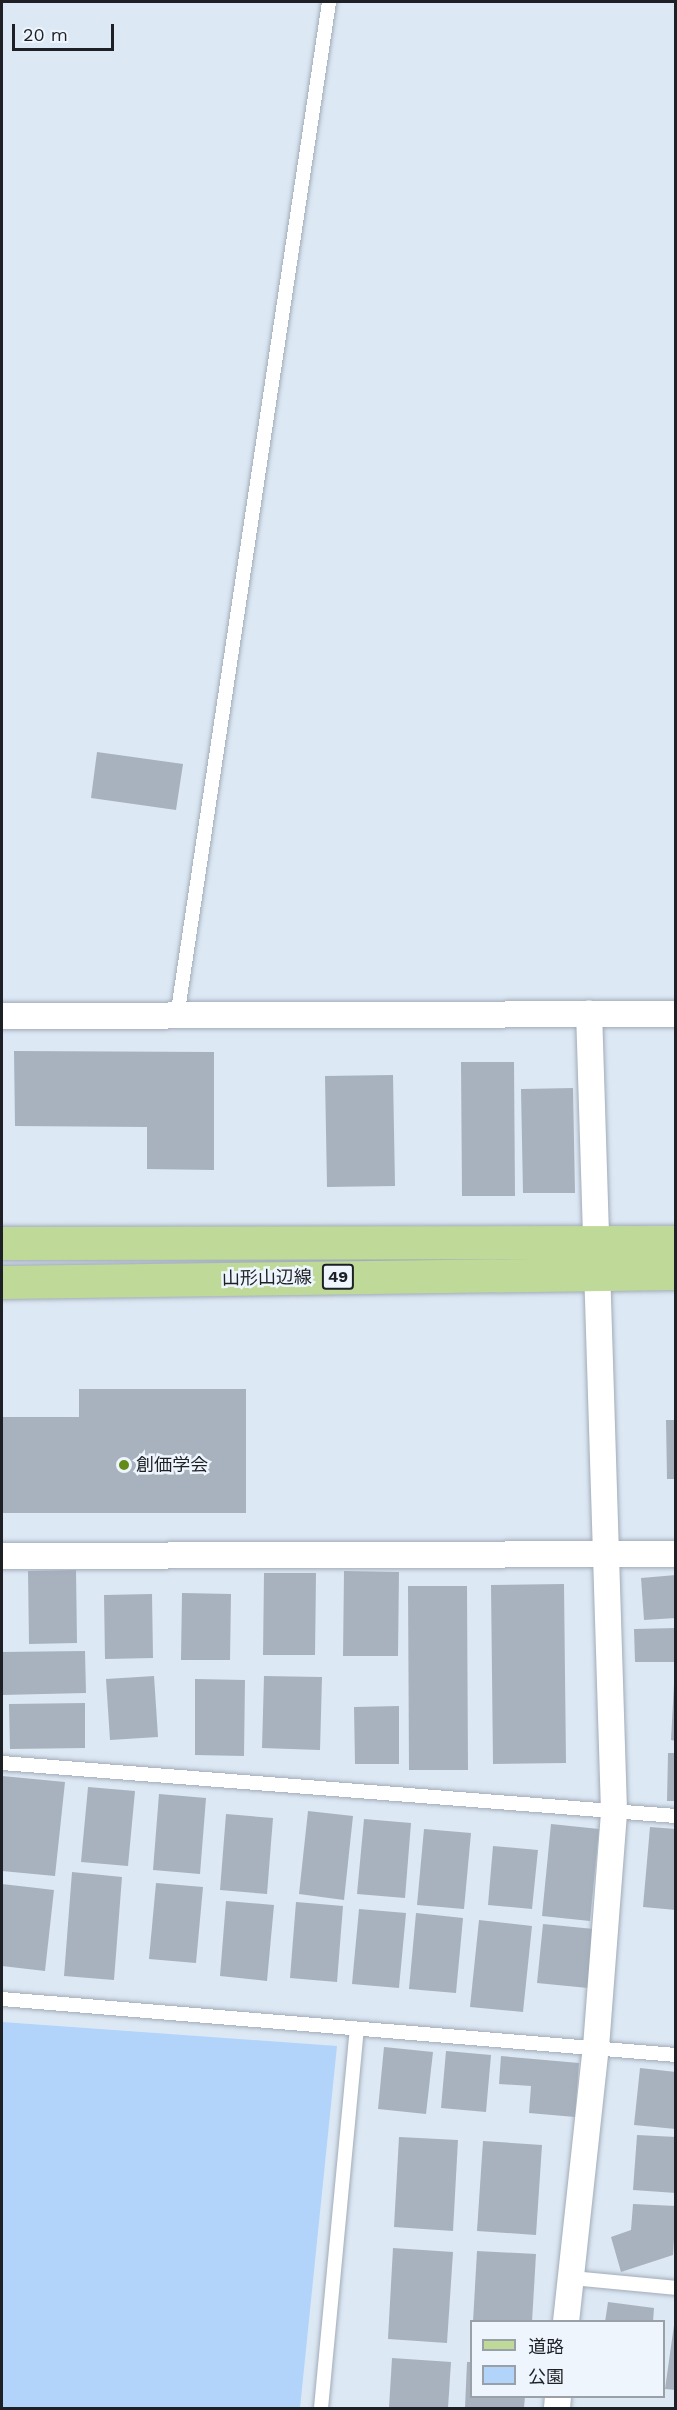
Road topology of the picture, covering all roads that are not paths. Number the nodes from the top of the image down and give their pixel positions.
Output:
1 (329, 2) edge
2 (589, 1013) junction
3 (675, 1014) edge
4 (2, 1016) edge
5 (177, 1017) junction
6 (675, 1242) edge
7 (2, 1243) edge
8 (595, 1257) junction
9 (675, 1273) edge
10 (2, 1282) edge
11 (607, 1554) junction
12 (675, 1554) edge
13 (2, 1556) edge
14 (2, 1763) edge
15 (614, 1811) junction
16 (675, 1816) edge
17 (2, 1999) edge
18 (357, 2030) junction
19 (596, 2048) junction
20 (675, 2055) edge
21 (571, 2278) junction
22 (675, 2288) edge
23 (566, 2320) edge
24 (321, 2409) edge

1 - 5 lane
2 - 3 street
2 - 5 street
2 - 8 street
4 - 5 street
6 - 8 main road, 山形山辺線 / 49
7 - 8 main road, 山形山辺線 / 49
8 - 9 main road, 山形山辺線 / 49
8 - 10 main road, 山形山辺線 / 49
8 - 11 street
11 - 12 street
11 - 13 street
11 - 15 street
14 - 15 lane
15 - 16 lane
15 - 19 street
17 - 18 lane
18 - 19 lane
18 - 24 lane
19 - 20 lane
19 - 21 street
21 - 22 lane
21 - 23 street

